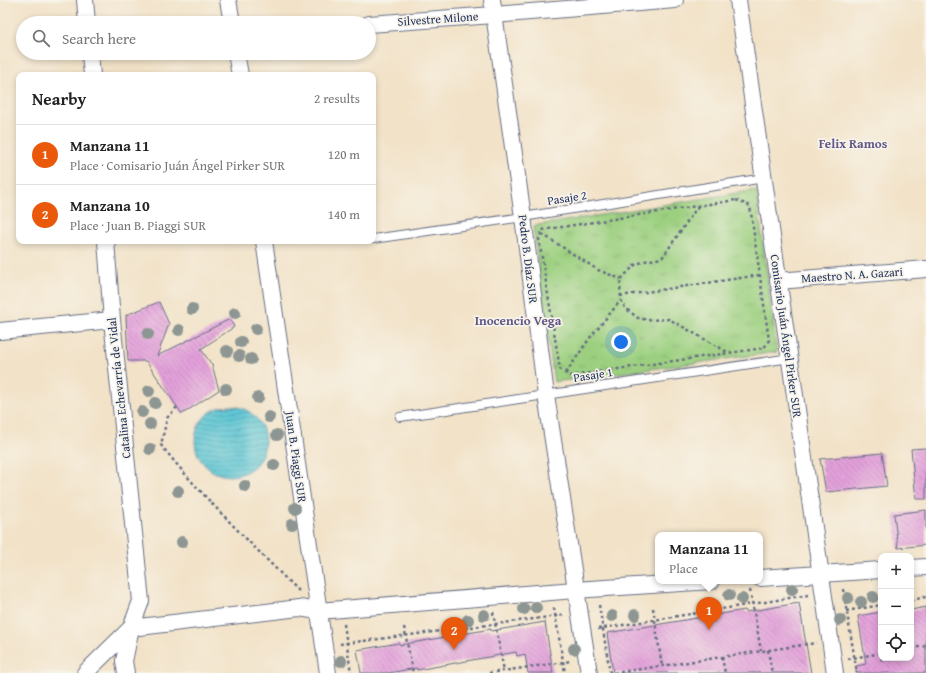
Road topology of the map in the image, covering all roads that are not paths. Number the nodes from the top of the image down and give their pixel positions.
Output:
1 (85, 0) edge
2 (228, 0) edge
3 (675, 0) edge
4 (738, 0) edge
5 (493, 8) edge
6 (86, 16) edge
7 (231, 16) edge
8 (376, 23) edge
9 (91, 60) edge
10 (237, 60) edge
11 (92, 72) edge
12 (239, 72) edge
13 (764, 178) junction
14 (523, 217) junction
15 (376, 239) edge
16 (106, 244) edge
17 (264, 244) edge
18 (926, 269) edge
19 (778, 281) junction
20 (112, 320) junction
21 (0, 331) edge
22 (790, 358) junction
23 (546, 395) junction
24 (400, 417) dead end
25 (926, 567) edge
26 (914, 568) edge
27 (878, 570) edge
28 (820, 574) junction
29 (763, 581) edge
30 (662, 584) edge
31 (575, 590) junction
32 (318, 611) junction
33 (131, 628) junction
34 (588, 666) edge
35 (834, 667) edge
36 (86, 673) edge
37 (126, 673) edge
38 (328, 673) edge

1 - 6 street
2 - 7 street
3 - 5 street, Silvestre Milone
4 - 13 street, Comisario Juán Ángel Pirker SUR
5 - 8 street, Silvestre Milone
5 - 14 street, Pedro B. Díaz SUR
9 - 11 street
10 - 12 street
13 - 14 lane, Pasaje 2
13 - 19 street, Comisario Juán Ángel Pirker SUR
14 - 15 lane, Pasaje 2
14 - 23 street, Pedro B. Díaz SUR
16 - 20 street, Catalina Echevarría de Vidal
17 - 32 street, Juan B. Piaggi SUR
18 - 19 street, Maestro N. A. Gazari
19 - 22 street, Comisario Juán Ángel Pirker SUR
20 - 21 street
20 - 33 street, Catalina Echevarría de Vidal
22 - 23 lane, Pasaje 1
22 - 28 street, Comisario Juán Ángel Pirker SUR
23 - 24 lane, Pasaje 1
23 - 31 street, Pedro B. Díaz SUR
25 - 26 street
27 - 28 street
28 - 29 street
28 - 35 street, Comisario Juán Ángel Pirker SUR
30 - 31 street
31 - 32 street
31 - 34 street
32 - 33 street
32 - 38 street, Juan B. Piaggi SUR
33 - 36 street
33 - 37 street

